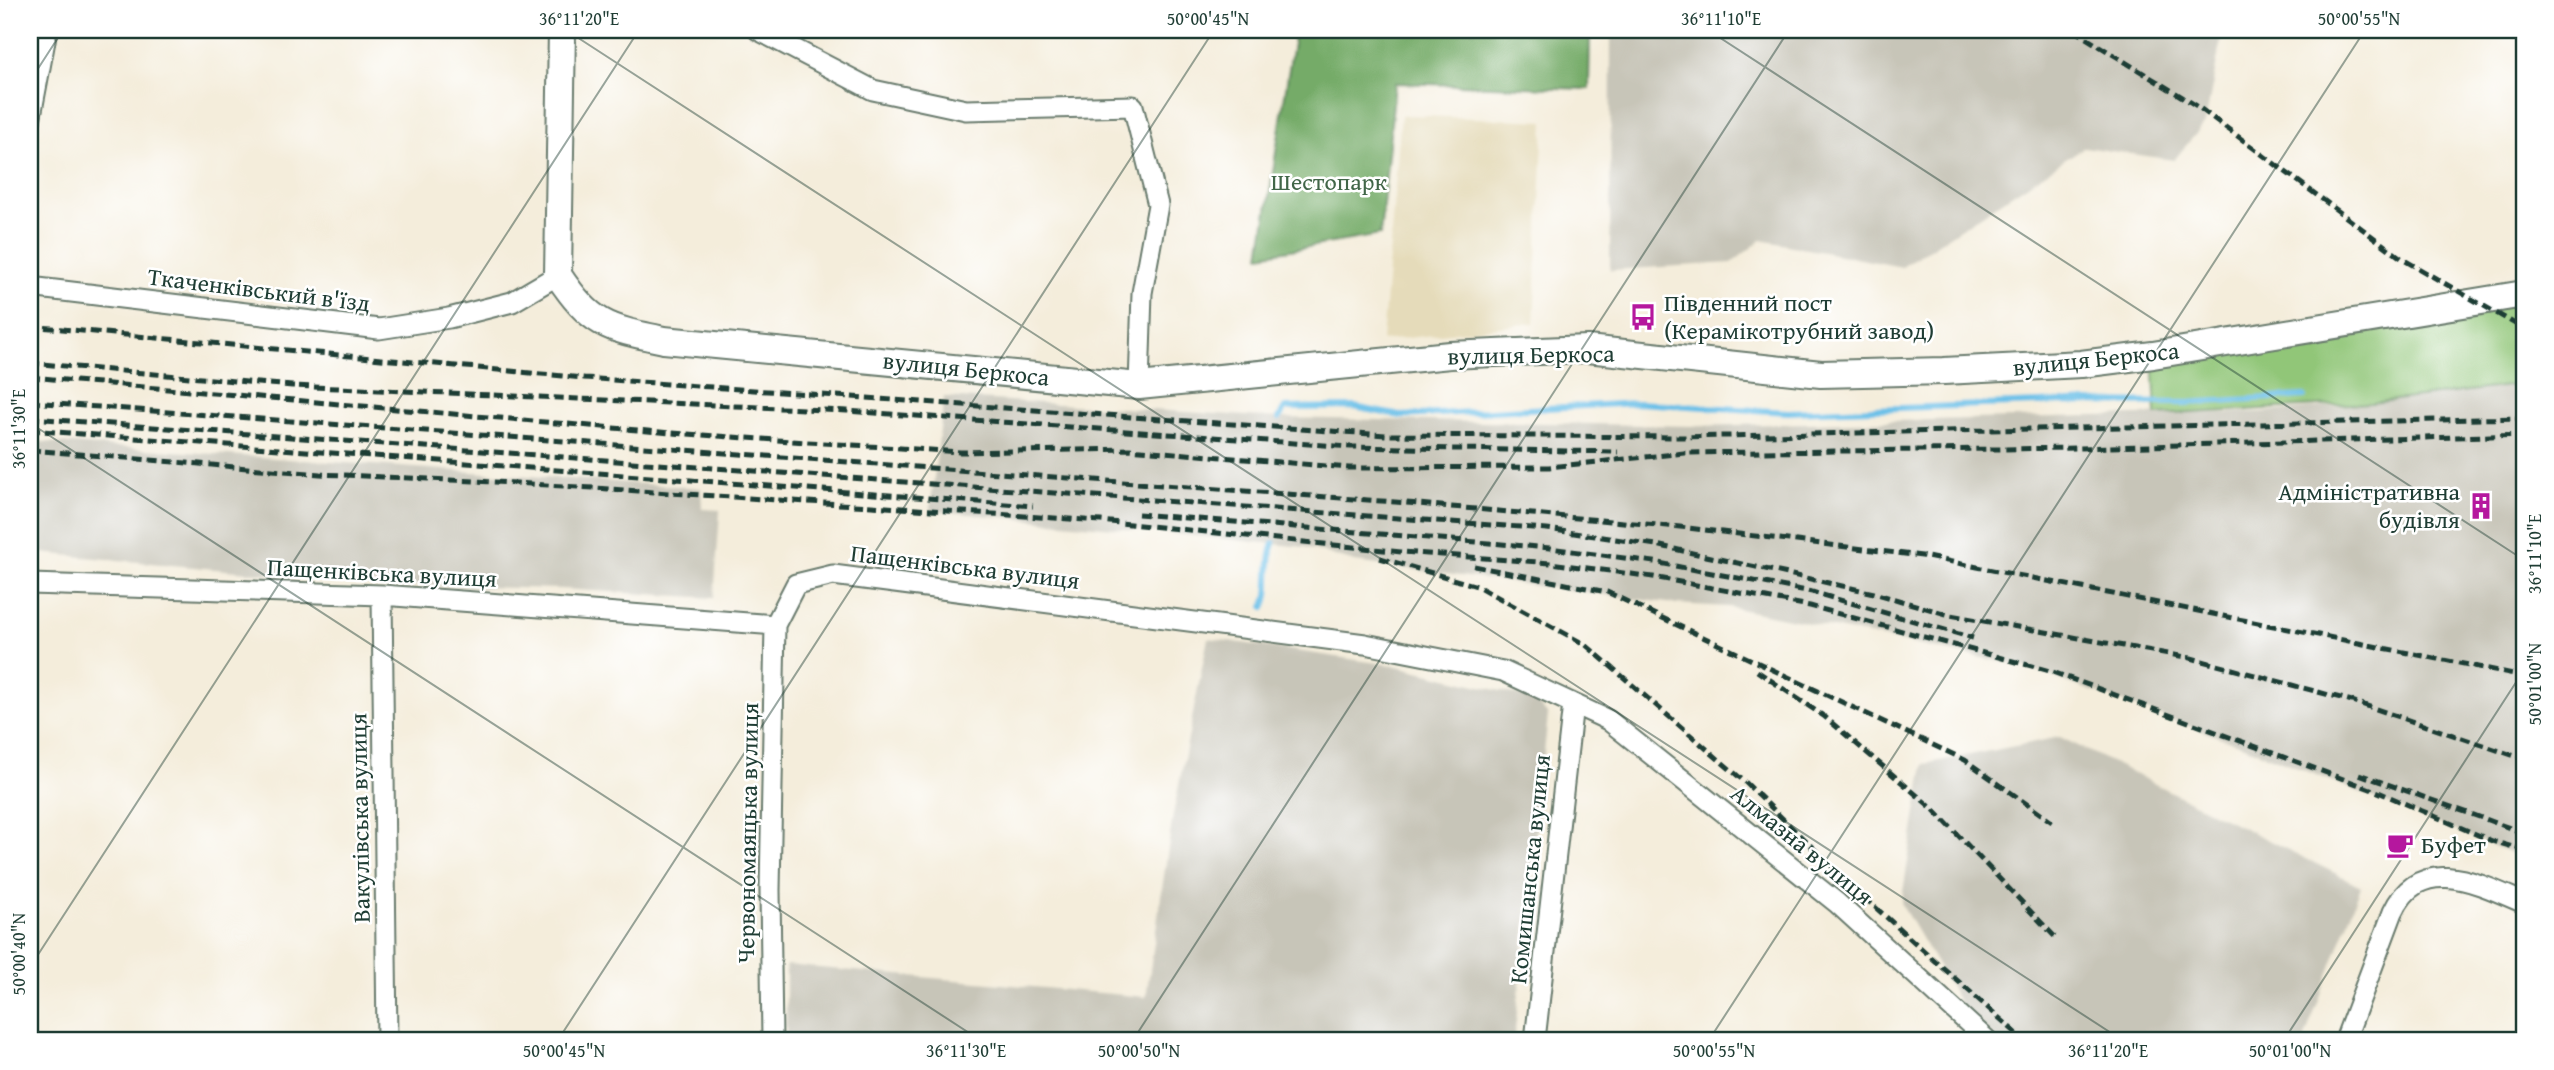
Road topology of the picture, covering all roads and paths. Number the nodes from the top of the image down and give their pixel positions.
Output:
1 (47, 30) edge
2 (562, 30) edge
3 (758, 30) edge
4 (30, 121) edge
5 (558, 275) junction
6 (30, 287) edge
7 (2524, 294) edge
8 (1139, 386) junction
9 (30, 584) edge
10 (382, 595) junction
11 (775, 625) junction
12 (1573, 704) junction
13 (2524, 903) edge
14 (387, 1040) edge
15 (772, 1040) edge
16 (1535, 1040) edge
17 (1987, 1040) edge
18 (2345, 1040) edge

1 - 4 street
2 - 5 street
3 - 8 street
5 - 6 street, Ткаченківський в'їзд
5 - 8 street, вулиця Беркоса
7 - 8 street, вулиця Беркоса
9 - 10 street, Пащенківська вулиця
10 - 11 street, Пащенківська вулиця
10 - 14 street, Вакулівська вулиця
11 - 12 street, Пащенківська вулиця
11 - 15 street, Червономаяцька вулиця
12 - 16 street, Комишанська вулиця
12 - 17 street, Алмазна вулиця
13 - 18 street

